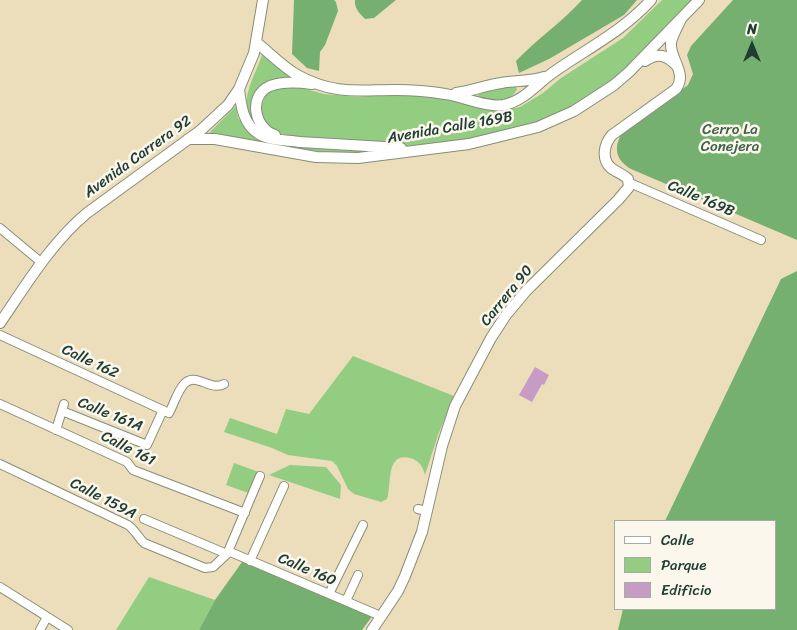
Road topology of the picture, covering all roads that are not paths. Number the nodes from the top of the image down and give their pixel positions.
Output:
1 (263, 0) edge
2 (652, 0) edge
3 (699, 0) edge
4 (681, 19) junction
5 (257, 44) junction
6 (678, 67) junction
7 (629, 72) junction
8 (550, 74) junction
9 (323, 85) junction
10 (239, 89) junction
11 (447, 94) junction
12 (188, 139) junction
13 (318, 143) junction
14 (432, 149) junction
15 (630, 183) junction
16 (0, 228) edge
17 (762, 240) dead end
18 (42, 263) junction
19 (0, 323) edge
20 (0, 335) edge
21 (224, 384) dead end
22 (0, 404) edge
23 (166, 411) junction
24 (56, 430) junction
25 (0, 464) edge
26 (260, 476) dead end
27 (284, 486) dead end
28 (245, 513) junction
29 (144, 519) dead end
30 (363, 525) dead end
31 (228, 553) junction
32 (250, 560) junction
33 (358, 575) dead end
34 (0, 587) edge
35 (329, 594) junction
36 (346, 601) junction
37 (376, 614) dead end
38 (47, 617) junction
39 (40, 630) edge
40 (68, 630) edge
41 (372, 630) edge

1 - 5 main road, Avenida Carrera 92
2 - 8 main road
3 - 4 main road, Avenida Calle 169B
4 - 6 main road
4 - 7 main road, Avenida Calle 169B
5 - 9 main road, Avenida Calle 169B
5 - 10 main road, Avenida Carrera 92
6 - 7 main road
6 - 15 main road
7 - 14 main road, Avenida Calle 169B
8 - 11 main road, Avenida Calle 169B
8 - 11 main road, Avenida Calle 169B
9 - 11 main road, Avenida Calle 169B
9 - 13 main road
10 - 12 main road, Avenida Carrera 92
10 - 13 main road
12 - 14 main road, Avenida Calle 169B
12 - 18 main road, Avenida Carrera 92
13 - 14 main road
15 - 17 street, Calle 169B
15 - 41 main road, Carrera 90
16 - 18 street
18 - 19 main road, Avenida Carrera 92
20 - 23 street, Calle 162
21 - 23 street
22 - 24 street, Calle 161
23 - 24 street, Calle 161A
24 - 28 street, Calle 161
25 - 31 street, Calle 159A
26 - 28 street
27 - 32 street
28 - 31 street
29 - 31 street, Calle 160
30 - 35 street
31 - 32 street, Calle 160
32 - 35 street, Calle 160
33 - 36 street
34 - 38 street
35 - 36 street, Calle 160
36 - 37 street, Calle 160
38 - 39 street
38 - 40 street

